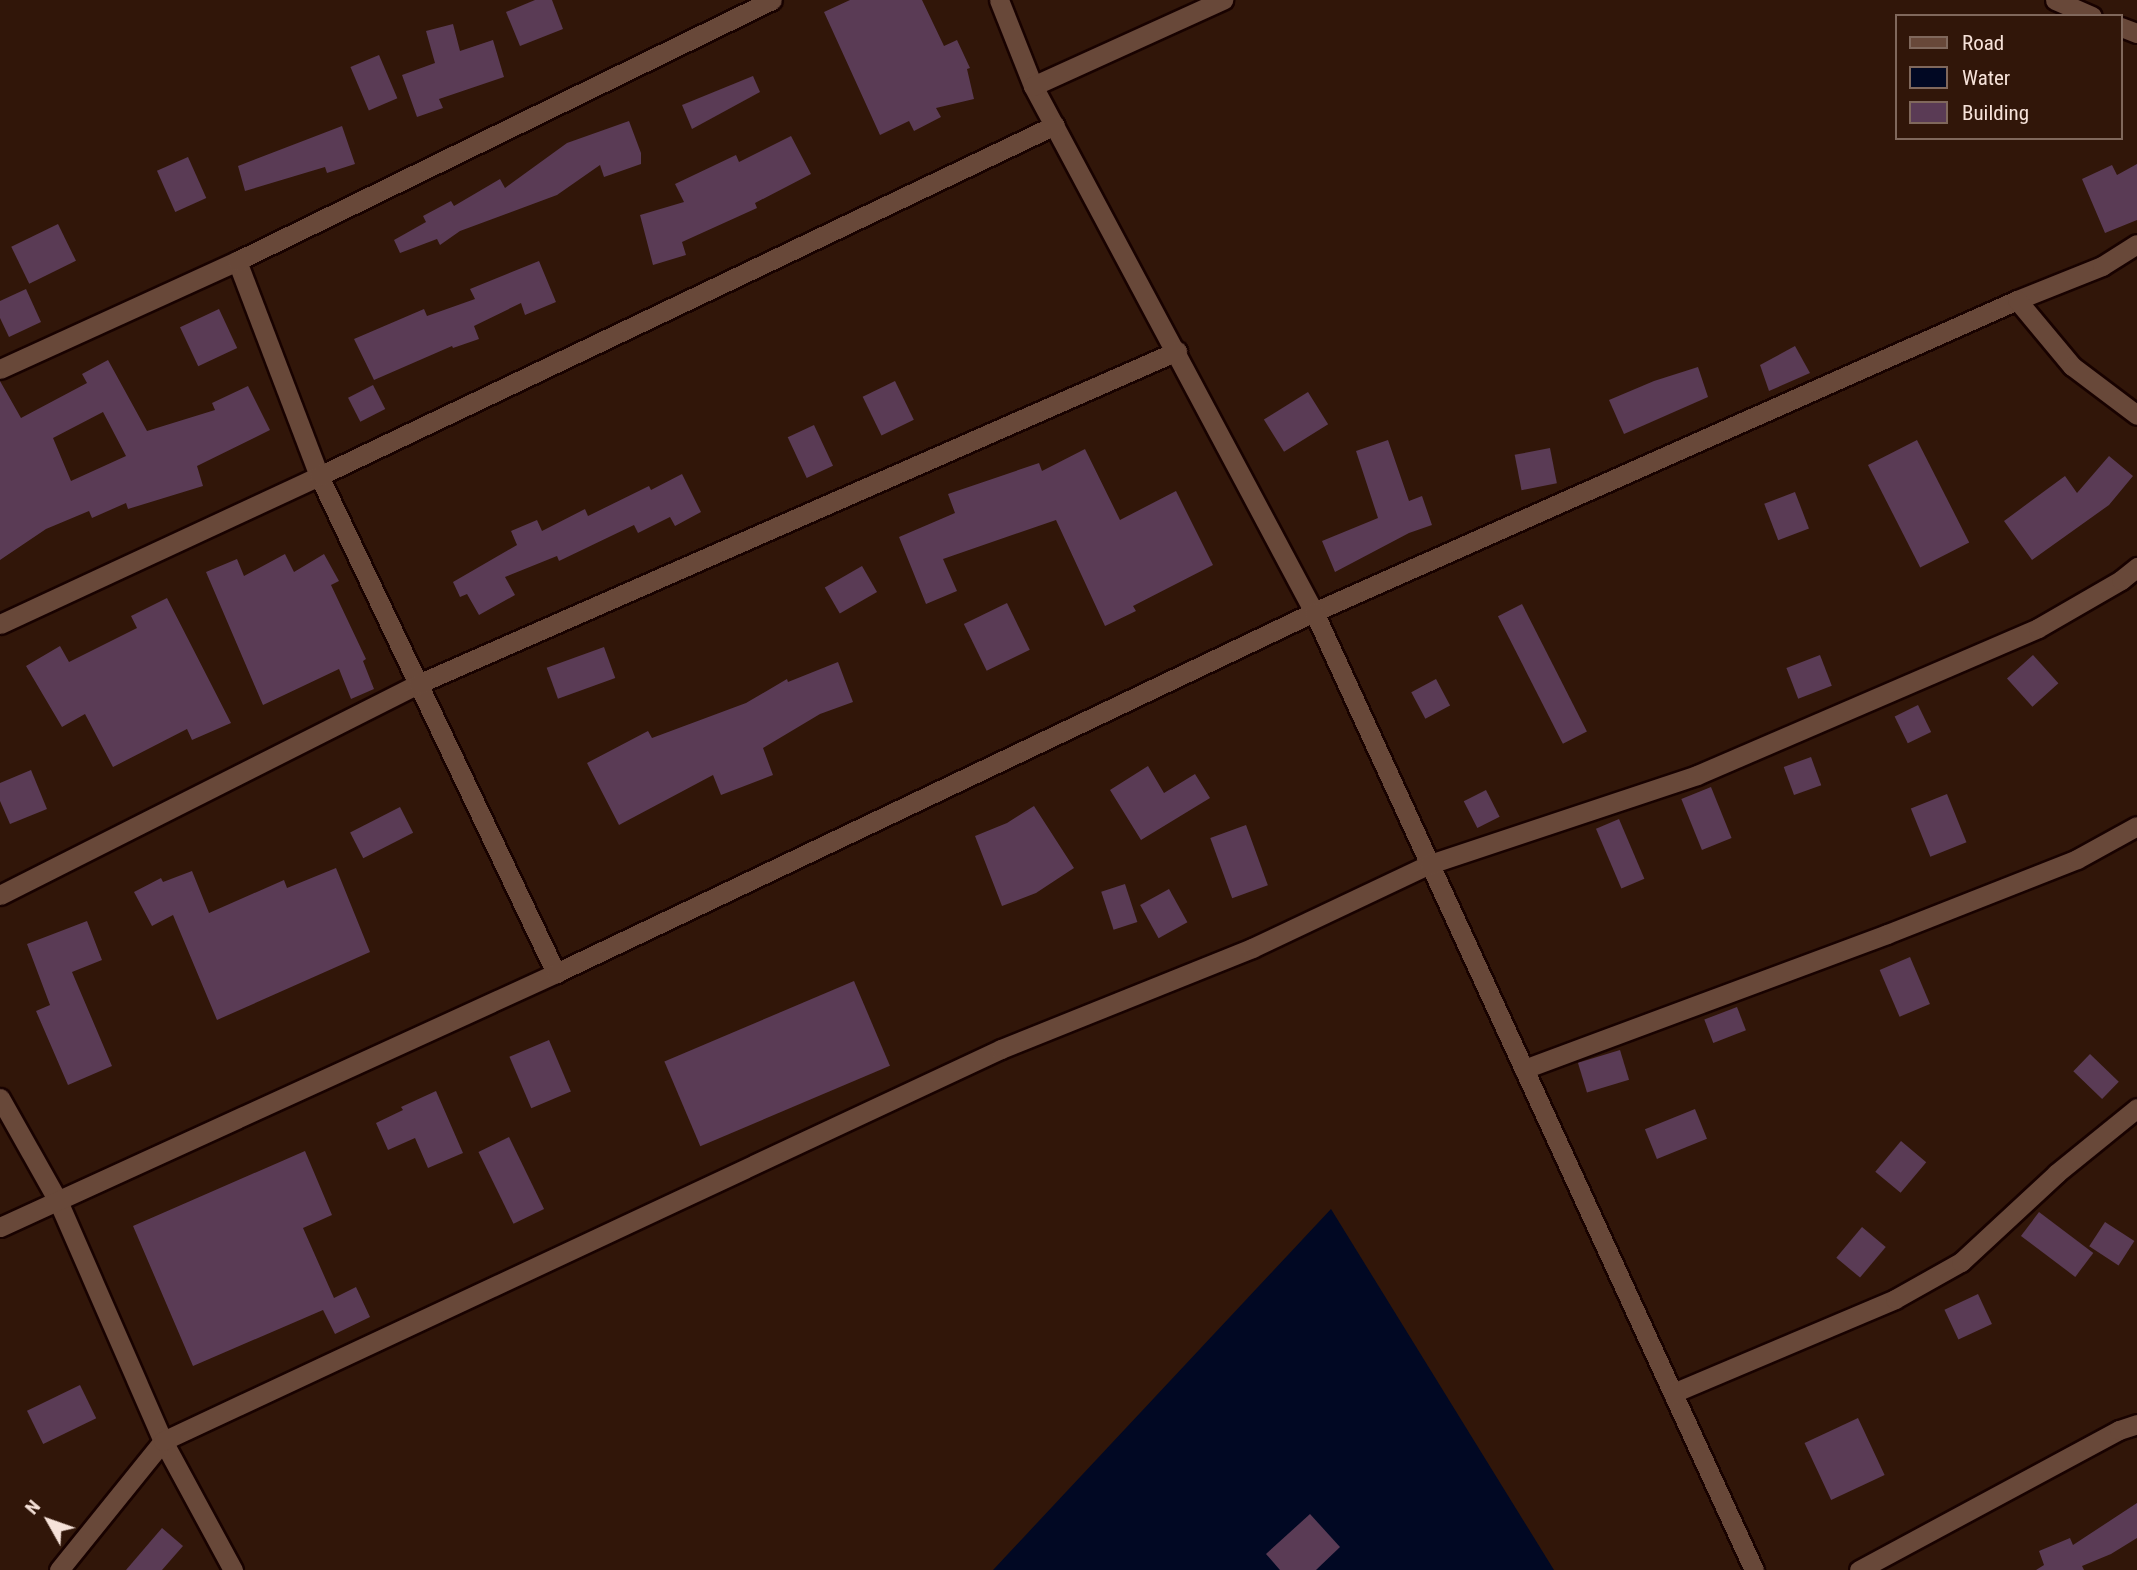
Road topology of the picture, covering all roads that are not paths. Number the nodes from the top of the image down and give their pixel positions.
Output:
1 (772, 0) edge
2 (999, 0) edge
3 (1223, 0) edge
4 (2055, 0) edge
5 (2087, 14) edge
6 (1033, 86) junction
7 (1055, 125) junction
8 (2137, 244) edge
9 (237, 261) junction
10 (2017, 300) junction
11 (1177, 351) junction
12 (0, 369) edge
13 (2137, 415) edge
14 (319, 476) junction
15 (2137, 567) edge
16 (1314, 612) junction
17 (0, 624) edge
18 (418, 684) junction
19 (2137, 826) edge
20 (1430, 864) junction
21 (0, 895) edge
22 (556, 973) junction
23 (1524, 1069) junction
24 (0, 1098) edge
25 (2137, 1108) edge
26 (58, 1201) junction
27 (0, 1227) edge
28 (1673, 1393) junction
29 (2137, 1424) edge
30 (163, 1441) junction
31 (59, 1570) edge
32 (233, 1570) edge
33 (1754, 1570) edge
34 (1858, 1570) edge

1 - 9 street
2 - 6 street
3 - 6 street
4 - 5 street
6 - 7 street
7 - 11 street
7 - 14 street
8 - 10 street
9 - 12 street
9 - 14 street
10 - 13 street
10 - 16 street
11 - 16 street
11 - 18 street
14 - 17 street
14 - 18 street
15 - 20 street
16 - 20 street
16 - 22 street
18 - 21 street
18 - 22 street
19 - 23 street
20 - 23 street
20 - 30 street
22 - 26 street
23 - 28 street
24 - 26 street
25 - 28 street
26 - 27 street
26 - 30 street
28 - 33 street
29 - 34 street
30 - 31 street
30 - 32 street

